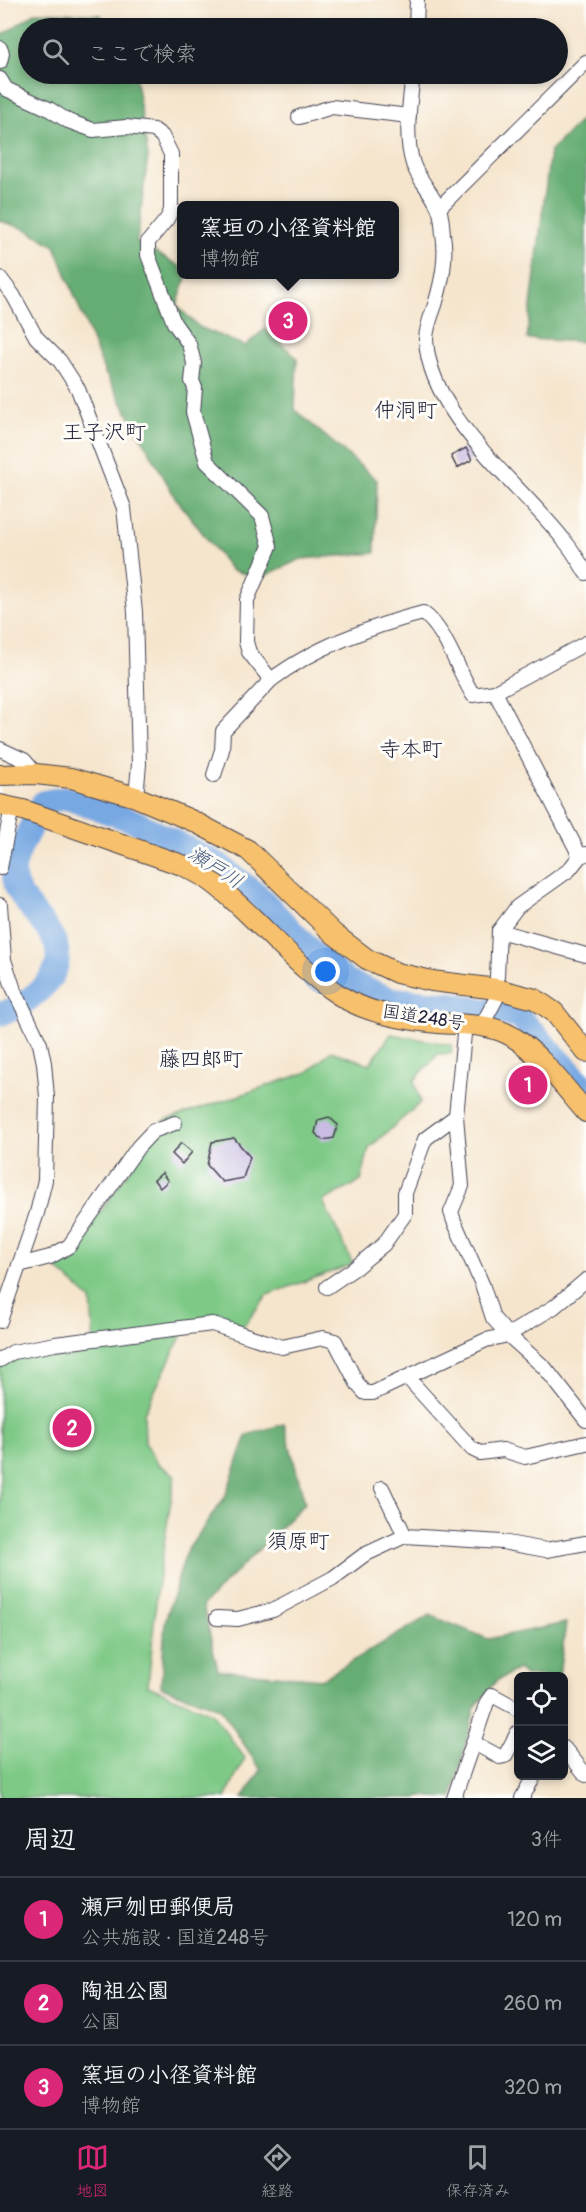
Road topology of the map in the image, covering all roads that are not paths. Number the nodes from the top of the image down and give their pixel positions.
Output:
1 (417, 0) edge
2 (416, 18) edge
3 (0, 48) edge
4 (0, 62) edge
5 (586, 62) edge
6 (0, 79) edge
7 (568, 80) edge
8 (412, 84) edge
9 (564, 84) edge
10 (408, 116) junction
11 (299, 117) dead end
12 (439, 208) junction
13 (0, 278) edge
14 (586, 573) edge
15 (586, 643) edge
16 (271, 680) junction
17 (495, 692) junction
18 (0, 749) edge
19 (36, 774) junction
20 (0, 775) edge
21 (214, 775) dead end
22 (136, 797) junction
23 (12, 807) edge
24 (583, 855) edge
25 (0, 868) edge
26 (0, 905) edge
27 (499, 931) junction
28 (586, 955) edge
29 (15, 989) junction
30 (0, 993) edge
31 (497, 994) junction
32 (477, 1024) junction
33 (586, 1052) edge
34 (586, 1112) edge
35 (456, 1116) junction
36 (175, 1123) dead end
37 (19, 1265) junction
38 (586, 1280) edge
39 (327, 1287) dead end
40 (0, 1321) edge
41 (508, 1335) junction
42 (0, 1360) edge
43 (408, 1378) junction
44 (586, 1420) edge
45 (586, 1443) edge
46 (382, 1488) dead end
47 (405, 1536) junction
48 (586, 1543) edge
49 (217, 1617) dead end
50 (514, 1706) edge
51 (514, 1741) edge
52 (474, 1743) junction
53 (568, 1753) edge
54 (586, 1775) edge
55 (532, 1780) edge
56 (454, 1798) edge
57 (522, 1798) edge

1 - 2 street
3 - 4 street
5 - 7 street
6 - 16 street
8 - 10 street
9 - 12 street
10 - 11 street
10 - 12 street
12 - 14 street
13 - 22 street
15 - 17 street
16 - 17 street
16 - 21 street
17 - 24 street
18 - 19 street
19 - 20 highway, 国道248号
19 - 22 highway, 国道248号
22 - 31 highway, 国道248号
23 - 25 street
23 - 32 highway, 国道248号
24 - 27 street
26 - 29 street
27 - 28 street
27 - 31 street
29 - 30 street
29 - 37 street
31 - 32 street
31 - 33 highway, 国道248号
32 - 34 highway, 国道248号
32 - 35 street
35 - 39 street
35 - 41 street
36 - 37 street
37 - 40 street
38 - 41 street
41 - 43 street
41 - 44 street
42 - 43 street
43 - 45 street
46 - 47 street
47 - 48 street
47 - 49 street
50 - 52 street
51 - 52 street
52 - 56 street
53 - 54 street
55 - 57 street

